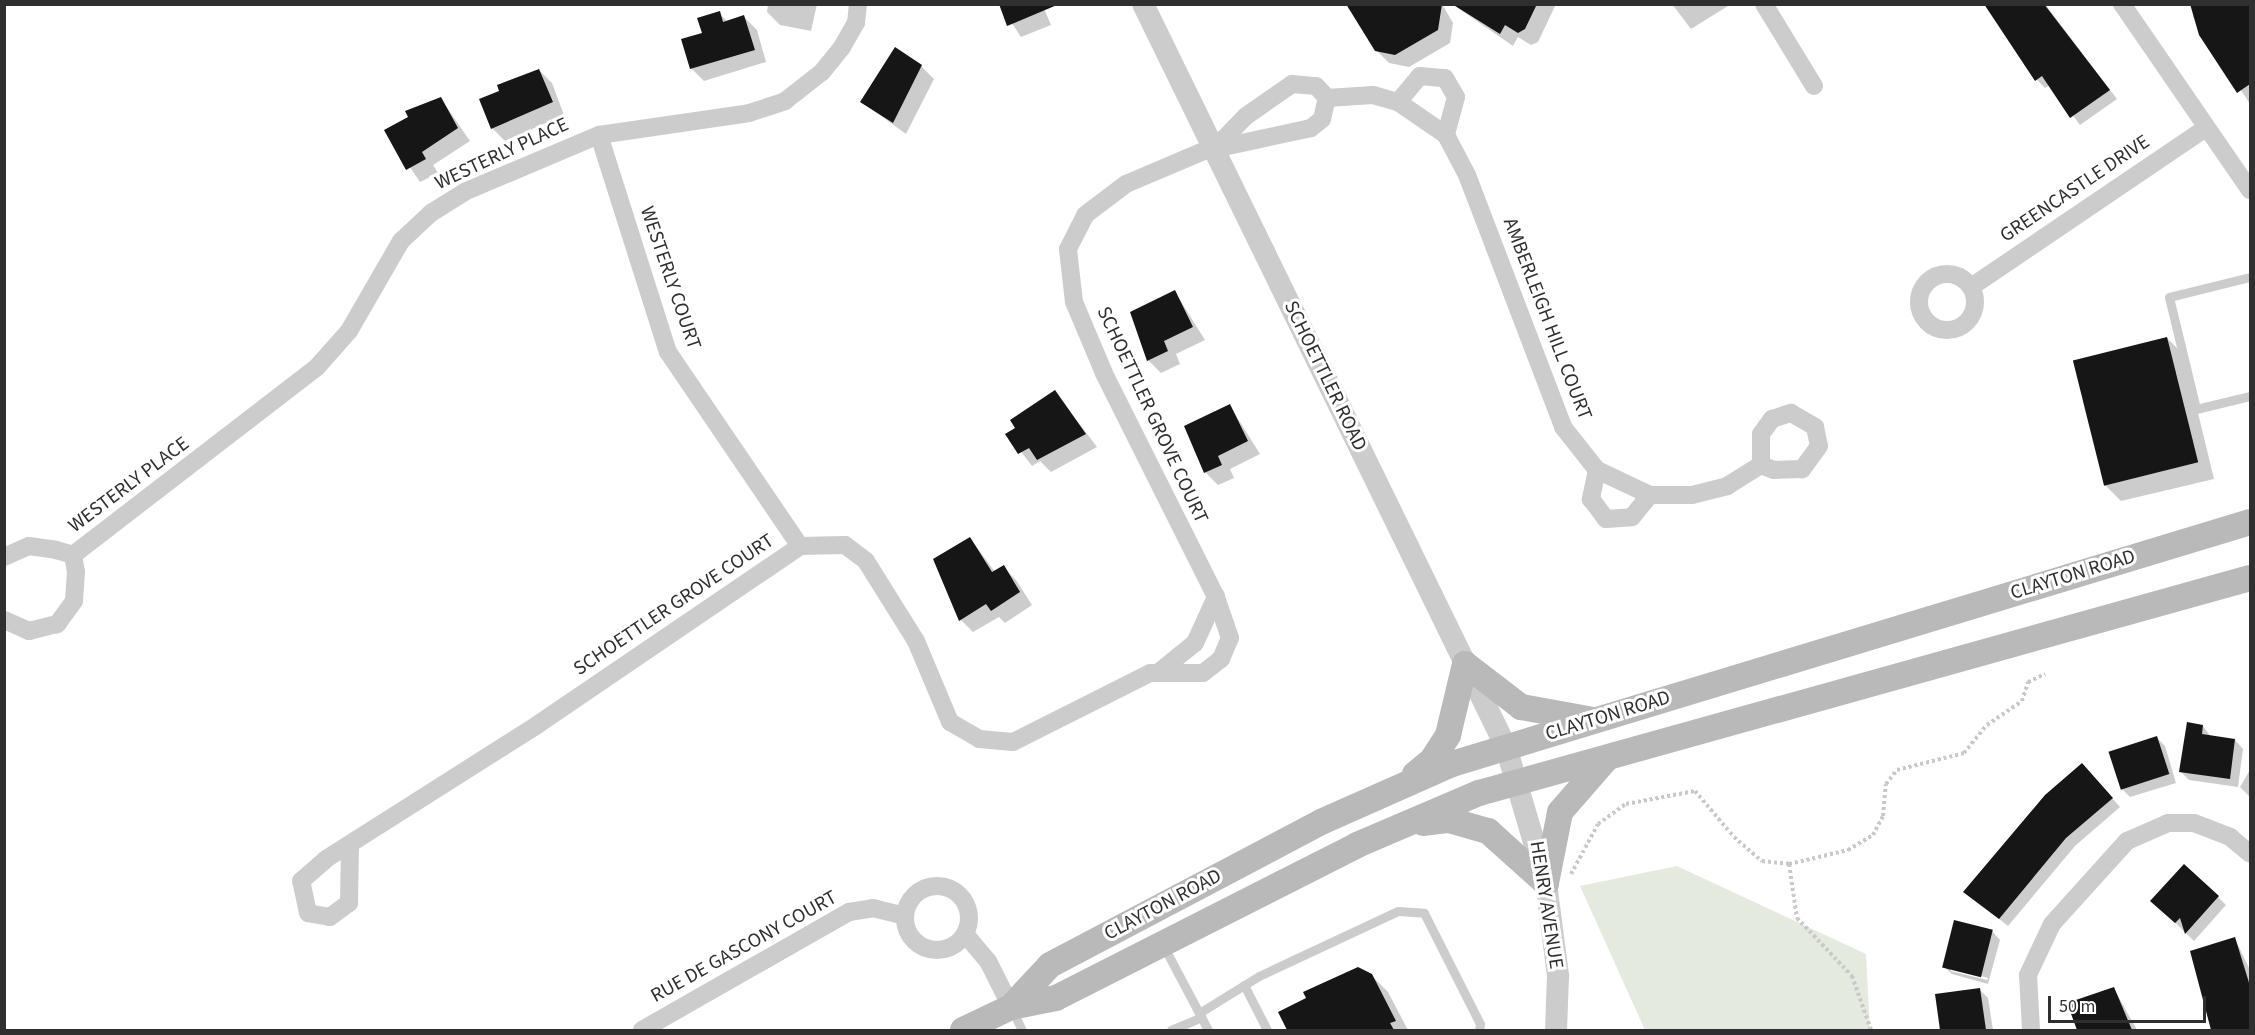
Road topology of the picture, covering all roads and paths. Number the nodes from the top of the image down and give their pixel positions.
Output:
1 (858, 4) edge
2 (1143, 4) edge
3 (1764, 4) edge
4 (2122, 4) edge
5 (1814, 86) dead end
6 (1327, 98) junction
7 (1398, 102) junction
8 (2204, 129) junction
9 (599, 135) junction
10 (1446, 135) junction
11 (1213, 148) junction
12 (2250, 190) edge
13 (2250, 277) edge
14 (1971, 287) dead end
15 (2250, 396) edge
16 (1761, 465) dead end
17 (1597, 470) junction
18 (1650, 495) junction
19 (2250, 522) edge
20 (800, 546) junction
21 (73, 555) junction
22 (4, 557) edge
23 (2250, 578) edge
24 (2223, 586) junction
25 (2250, 586) edge
26 (1216, 597) junction
27 (4, 620) edge
28 (1465, 664) junction
29 (1157, 673) junction
30 (2046, 674) dead end
31 (1594, 720) junction
32 (1506, 747) junction
33 (1606, 759) junction
34 (1518, 781) junction
35 (1402, 784) junction
36 (1402, 824) junction
37 (350, 846) dead end
38 (2250, 854) edge
39 (1790, 864) junction
40 (1557, 879) junction
41 (905, 916) junction
42 (965, 934) junction
43 (1162, 944) junction
44 (1244, 985) junction
45 (1011, 1007) junction
46 (1200, 1015) junction
47 (642, 1030) edge
48 (963, 1030) edge
49 (1022, 1030) edge
50 (1171, 1030) edge
51 (1208, 1030) edge
52 (1267, 1030) edge
53 (1479, 1030) edge
54 (1556, 1030) edge
55 (1871, 1030) edge
56 (2031, 1030) edge

1 - 9 street, WESTERLY PLACE
2 - 11 street, SCHOETTLER ROAD
3 - 5 street
4 - 8 street
6 - 7 street, AMBERLEIGH HILL COURT
6 - 11 street
6 - 11 street
7 - 10 street, AMBERLEIGH HILL COURT
7 - 10 street
8 - 12 street
8 - 14 street, GREENCASTLE DRIVE
9 - 20 street, WESTERLY COURT
9 - 21 street, WESTERLY PLACE
10 - 17 street, AMBERLEIGH HILL COURT
11 - 26 street, SCHOETTLER GROVE COURT
11 - 28 street, SCHOETTLER ROAD
13 - 15 lane
16 - 18 street, AMBERLEIGH HILL COURT
17 - 18 street, AMBERLEIGH HILL COURT
17 - 18 street
19 - 31 main road, CLAYTON ROAD
20 - 29 street, SCHOETTLER GROVE COURT
20 - 37 street, SCHOETTLER GROVE COURT
21 - 22 street, WESTERLY PLACE
21 - 27 street, WESTERLY PLACE
23 - 24 main road, CLAYTON ROAD
24 - 25 main road
24 - 33 main road, CLAYTON ROAD
26 - 29 street, SCHOETTLER GROVE COURT
26 - 29 street, SCHOETTLER GROVE COURT
28 - 31 main road
28 - 32 street, SCHOETTLER ROAD
28 - 35 main road
30 - 39 path
31 - 32 main road, CLAYTON ROAD
32 - 34 street, HENRY AVENUE
32 - 35 main road, CLAYTON ROAD
33 - 34 main road, CLAYTON ROAD
33 - 40 main road
34 - 36 main road, CLAYTON ROAD
34 - 40 street, HENRY AVENUE
35 - 45 main road, CLAYTON ROAD
36 - 40 main road
36 - 43 main road, CLAYTON ROAD
38 - 56 street
39 - 40 path
39 - 55 path
40 - 54 street, HENRY AVENUE
41 - 42 street
41 - 42 street
41 - 47 street, RUE DE GASCONY COURT
42 - 45 street
43 - 45 main road, CLAYTON ROAD
43 - 46 lane
44 - 46 lane
44 - 52 lane
44 - 53 lane
45 - 48 main road, CLAYTON ROAD
45 - 49 lane
46 - 50 lane
46 - 51 lane

